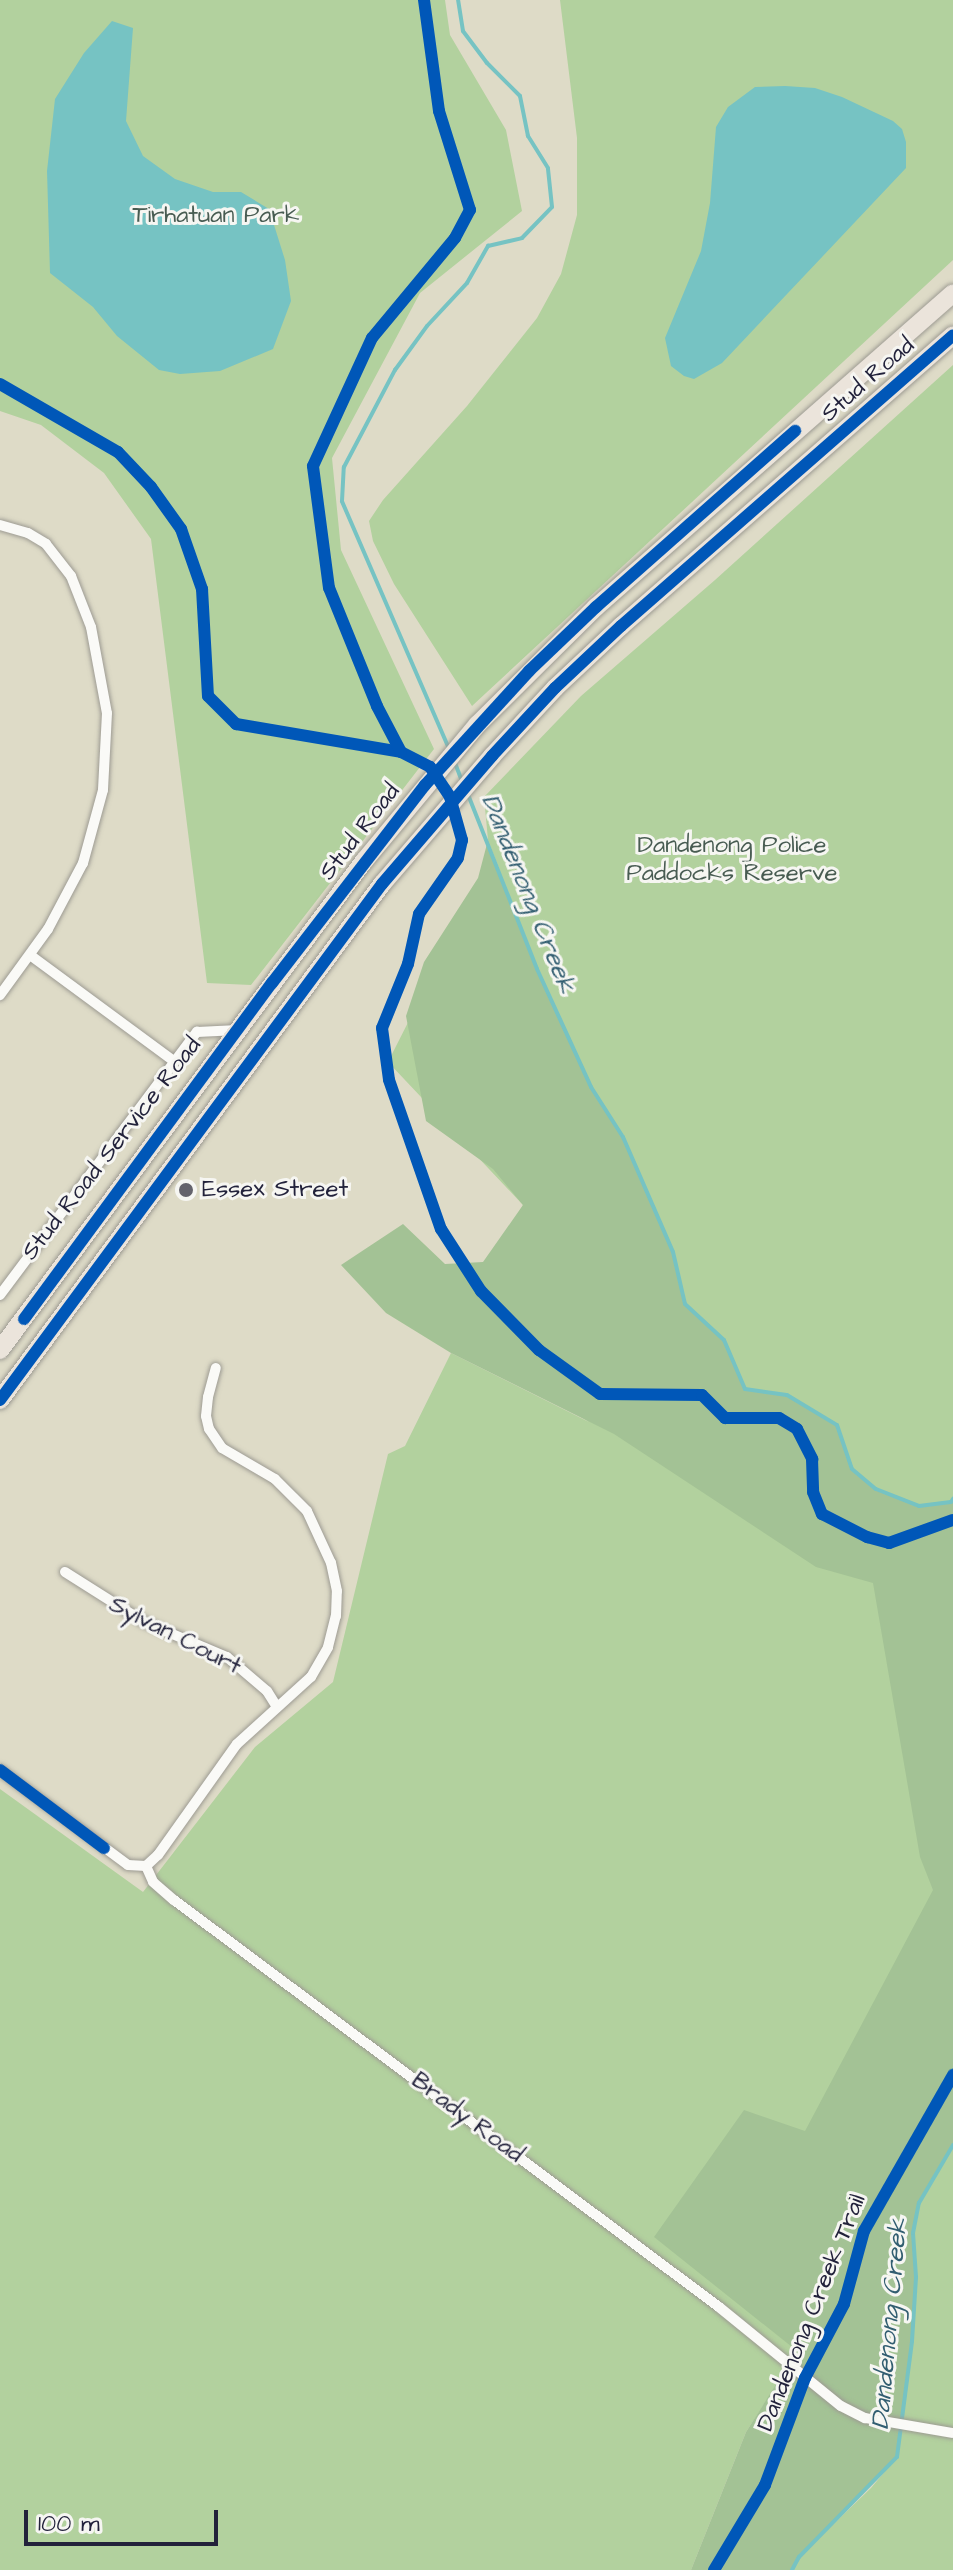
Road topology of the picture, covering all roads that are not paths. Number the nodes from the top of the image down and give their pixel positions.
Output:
1 (953, 293) edge
2 (953, 335) edge
3 (0, 525) edge
4 (30, 955) junction
5 (0, 995) edge
6 (238, 1030) junction
7 (174, 1061) junction
8 (0, 1295) edge
9 (0, 1350) edge
10 (216, 1368) dead end
11 (0, 1400) edge
12 (65, 1572) dead end
13 (277, 1707) junction
14 (0, 1770) edge
15 (146, 1866) junction
16 (953, 2433) edge

1 - 6 highway, Stud Road
2 - 11 highway, Stud Road
3 - 4 street
4 - 5 street
4 - 7 street
6 - 7 street, Stud Road Service Road
6 - 9 highway, Stud Road
7 - 8 street, Stud Road Service Road
10 - 13 street
12 - 13 street, Sylvan Court
13 - 15 street
14 - 15 street
15 - 16 street, Brady Road

